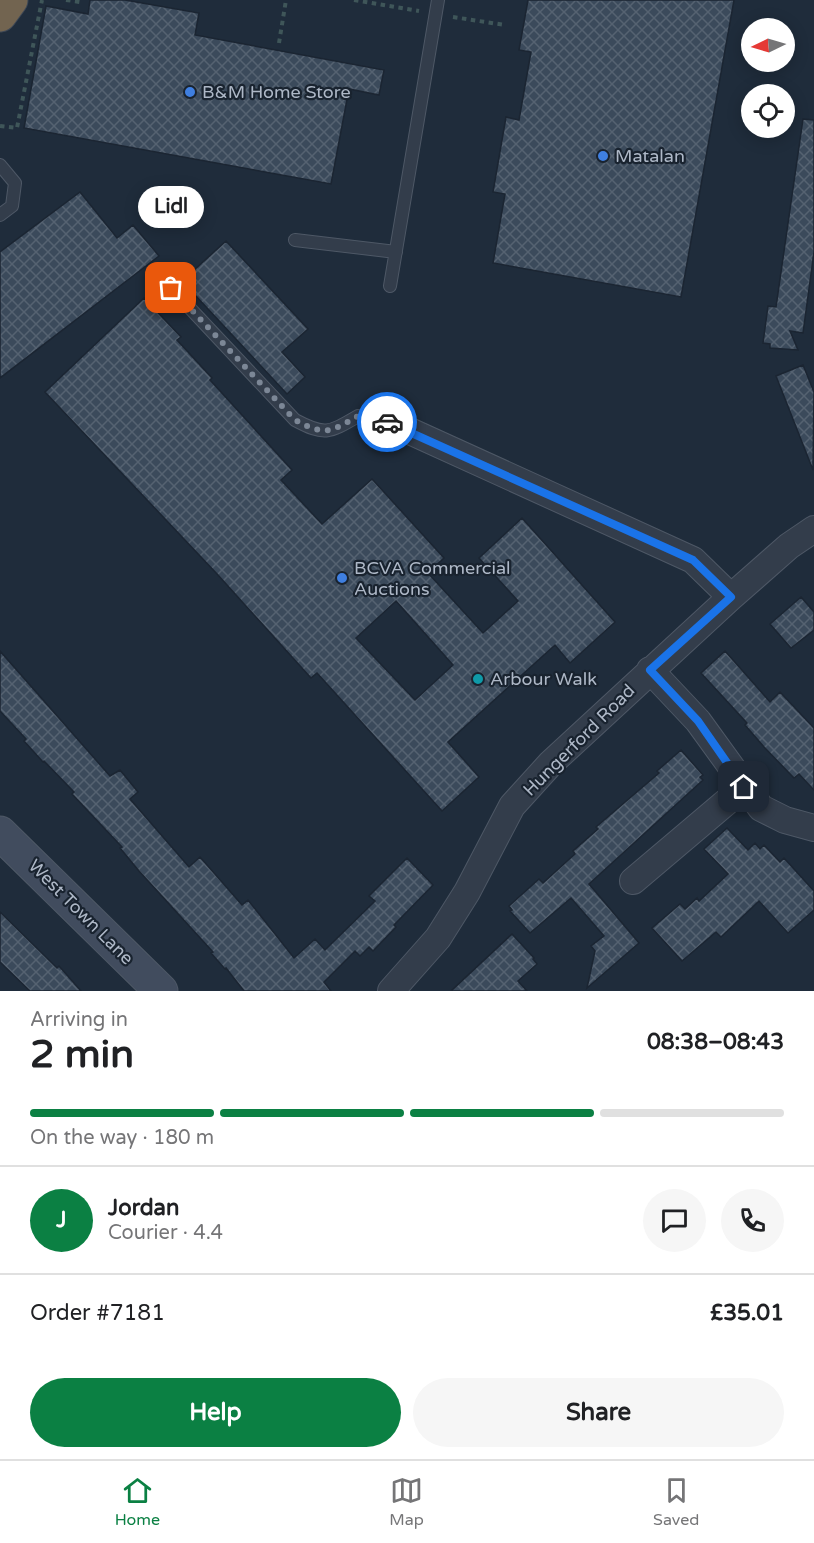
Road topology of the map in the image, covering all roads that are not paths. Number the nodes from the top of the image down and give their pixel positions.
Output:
1 (11, 0) edge
2 (438, 0) edge
3 (0, 15) edge
4 (0, 165) edge
5 (0, 215) edge
6 (295, 240) dead end
7 (396, 252) junction
8 (390, 286) dead end
9 (171, 288) dead end
10 (392, 423) joint
11 (814, 529) edge
12 (731, 597) junction
13 (650, 670) junction
14 (744, 787) junction
15 (814, 828) edge
16 (0, 832) edge
17 (633, 881) dead end
18 (161, 991) edge
19 (390, 991) edge

1 - 3 highway
2 - 7 lane
4 - 5 lane
6 - 7 lane
7 - 8 lane
9 - 10 lane
10 - 12 street
11 - 12 street, Hungerford Road
12 - 13 street, Hungerford Road
13 - 14 street
13 - 19 street, Hungerford Road
14 - 15 street
14 - 17 street
16 - 18 main road, West Town Lane

